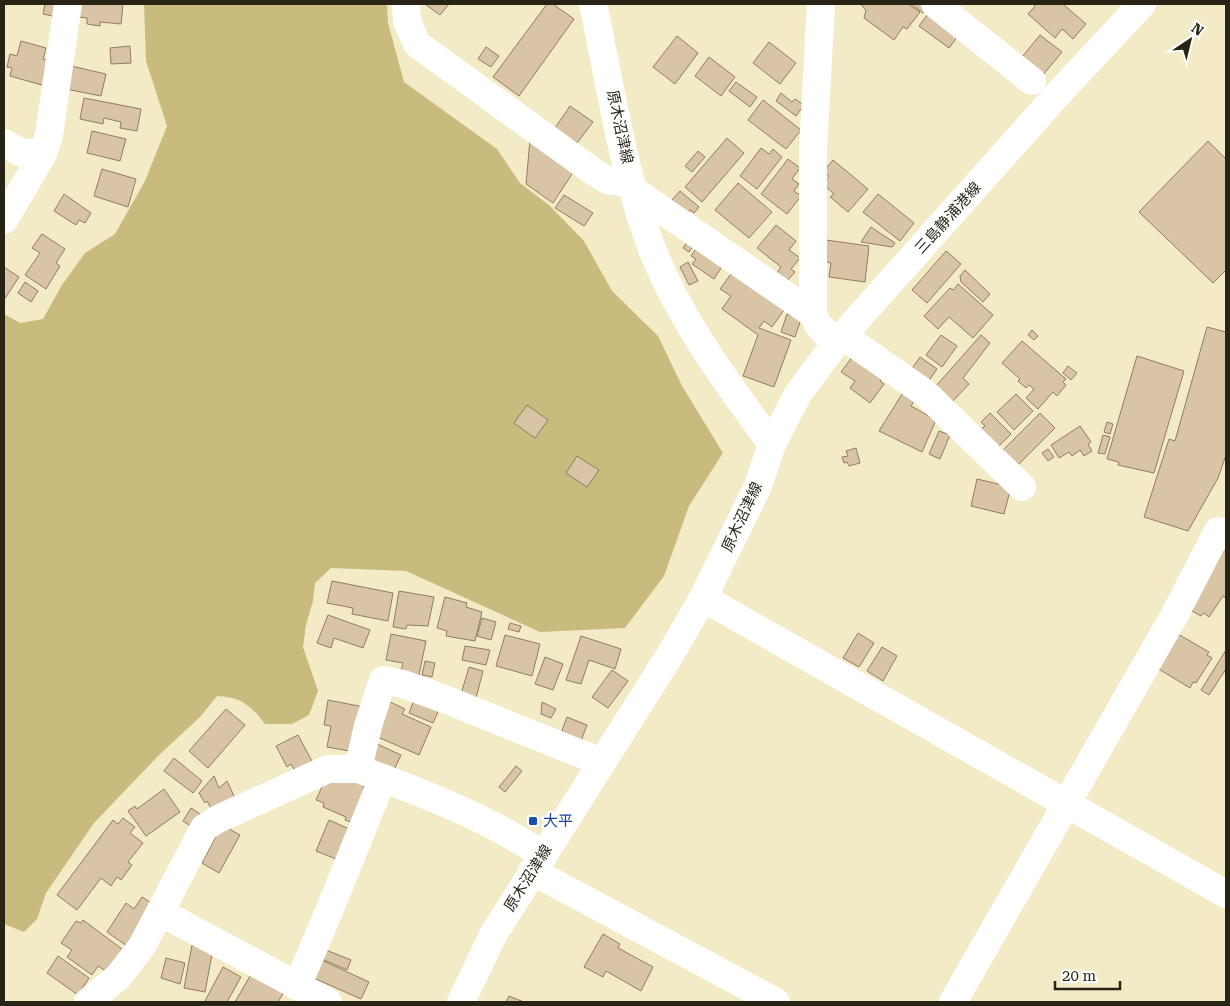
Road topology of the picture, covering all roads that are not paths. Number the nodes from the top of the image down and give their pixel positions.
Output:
1 (68, 4) edge
2 (406, 4) edge
3 (593, 4) edge
4 (822, 4) edge
5 (935, 4) edge
6 (1141, 5) edge
7 (1032, 81) dead end
8 (4, 142) edge
9 (43, 154) junction
10 (632, 186) junction
11 (4, 220) edge
12 (812, 314) junction
13 (840, 339) junction
14 (772, 444) junction
15 (1022, 487) dead end
16 (1226, 535) edge
17 (703, 598) junction
18 (601, 762) junction
19 (371, 774) junction
20 (1066, 803) junction
21 (537, 863) junction
22 (1226, 894) edge
23 (160, 912) junction
24 (298, 986) junction
25 (88, 1002) edge
26 (328, 1002) edge
27 (461, 1002) edge
28 (776, 1002) edge
29 (953, 1002) edge

1 - 9 main road
2 - 10 main road
3 - 10 main road, 原木沼津線
4 - 12 main road
5 - 7 main road
6 - 13 main road, 三島静浦港線
8 - 9 main road
9 - 11 main road
10 - 12 main road
10 - 14 main road, 原木沼津線
12 - 13 main road
13 - 14 main road, 三島静浦港線
13 - 15 main road
14 - 17 main road, 原木沼津線
16 - 20 main road
17 - 18 main road, 原木沼津線
17 - 20 main road
18 - 19 main road
18 - 21 main road, 原木沼津線
19 - 21 main road
19 - 23 main road
19 - 24 main road
20 - 22 main road
20 - 29 main road
21 - 27 main road, 原木沼津線
21 - 28 main road
23 - 24 main road
23 - 25 main road
24 - 26 main road

